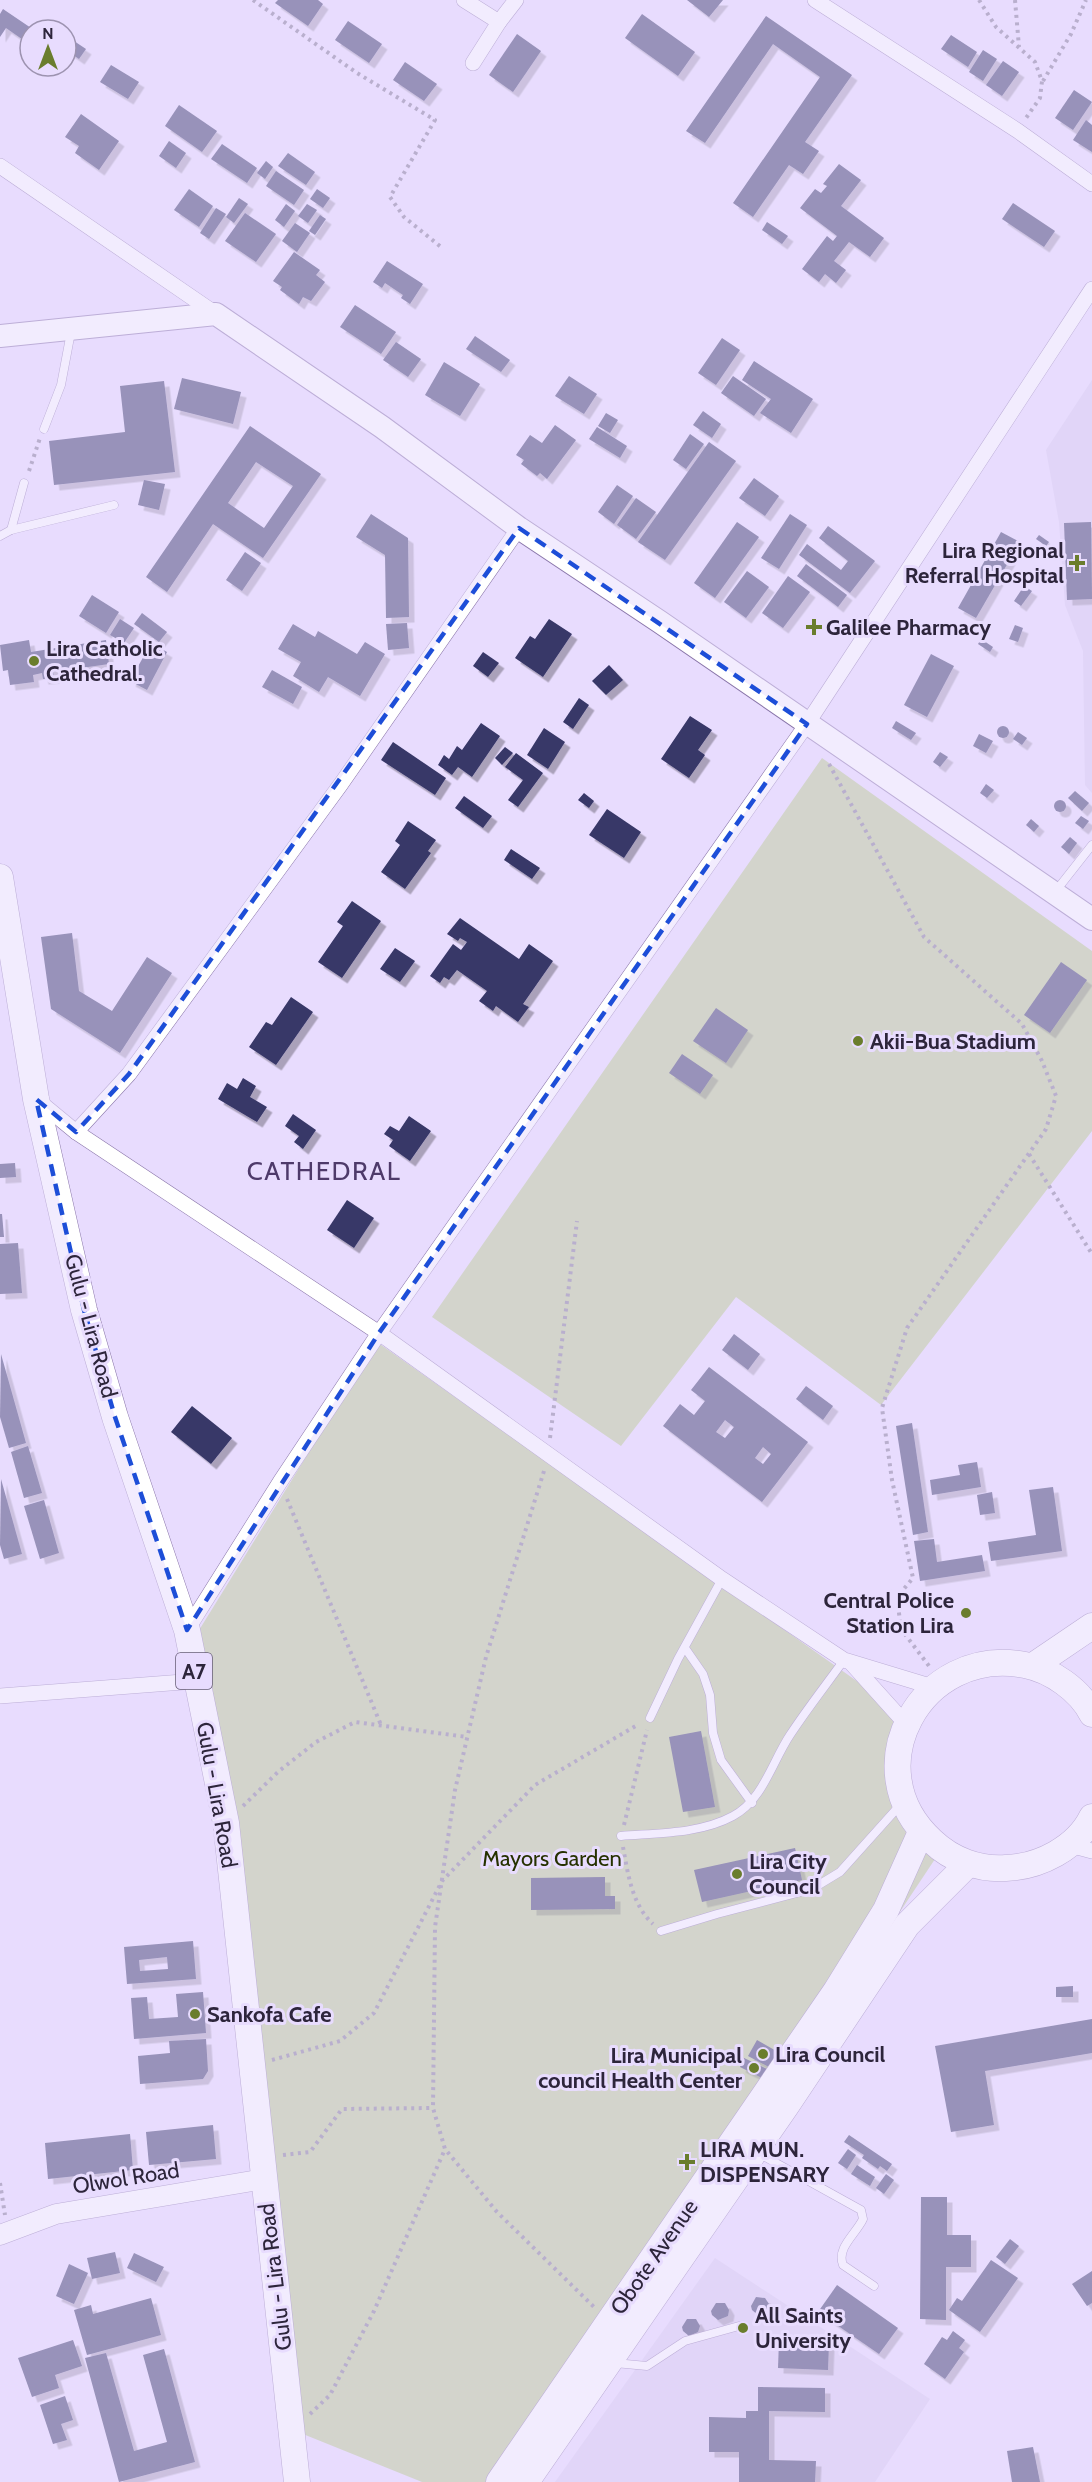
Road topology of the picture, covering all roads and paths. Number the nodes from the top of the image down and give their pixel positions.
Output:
1 (253, 0) edge
2 (464, 0) edge
3 (516, 0) edge
4 (815, 0) edge
5 (979, 0) edge
6 (1015, 0) edge
7 (1086, 0) edge
8 (500, 22) junction
9 (1019, 47) junction
10 (473, 63) dead end
11 (1042, 81) junction
12 (1018, 131) junction
13 (0, 166) edge
14 (1092, 184) edge
15 (441, 247) dead end
16 (1092, 289) edge
17 (216, 314) junction
18 (72, 327) junction
19 (0, 336) edge
20 (44, 429) joint
21 (24, 483) joint
22 (114, 505) dead end
23 (519, 528) junction
24 (11, 530) junction
25 (0, 536) edge
26 (807, 724) junction
27 (824, 755) dead end
28 (1092, 845) edge
29 (0, 878) edge
30 (1054, 893) junction
31 (1092, 919) edge
32 (36, 1099) junction
33 (76, 1132) junction
34 (1029, 1154) junction
35 (577, 1221) dead end
36 (1092, 1254) edge
37 (379, 1333) junction
38 (548, 1456) junction
39 (280, 1482) junction
40 (722, 1579) junction
41 (1092, 1626) edge
42 (187, 1630) junction
43 (685, 1648) junction
44 (848, 1662) junction
45 (1033, 1666) junction
46 (196, 1681) junction
47 (937, 1684) junction
48 (0, 1696) edge
49 (1091, 1704) edge
50 (650, 1718) joint
51 (906, 1724) junction
52 (381, 1726) junction
53 (467, 1737) junction
54 (904, 1802) junction
55 (752, 1803) junction
56 (1092, 1817) edge
57 (226, 1823) junction
58 (921, 1832) junction
59 (621, 1836) dead end
60 (1081, 1848) edge
61 (968, 1864) junction
62 (442, 1881) junction
63 (896, 1917) junction
64 (661, 1931) dead end
65 (252, 2066) junction
66 (433, 2109) junction
67 (446, 2149) junction
68 (754, 2151) junction
69 (263, 2169) junction
70 (0, 2182) edge
71 (4, 2233) edge
72 (874, 2286) dead end
73 (609, 2322) junction
74 (739, 2326) dead end
75 (609, 2363) junction
76 (293, 2430) junction
77 (297, 2482) edge
78 (499, 2482) edge
79 (526, 2482) edge

1 - 15 path
2 - 8 street
3 - 8 street
4 - 12 street
5 - 9 path
6 - 9 path
7 - 11 path
8 - 10 street
9 - 11 path
11 - 12 path
12 - 14 street
13 - 17 street
16 - 26 street
17 - 18 main road
17 - 23 main road
18 - 19 main road
18 - 20 lane
20 - 21 path
21 - 24 lane
22 - 24 lane
23 - 26 main road
23 - 33 street
24 - 25 lane
26 - 30 main road
26 - 37 street
27 - 34 path
28 - 30 lane
29 - 32 main road, Gulu - Lira Road / A7
30 - 31 main road
32 - 33 street
32 - 42 main road, Gulu - Lira Road / A7
33 - 37 street
34 - 36 path
34 - 47 path
35 - 38 path
37 - 38 street
37 - 39 street
38 - 40 street
38 - 53 path
39 - 42 street
39 - 52 path
40 - 43 lane
40 - 44 street
41 - 45 main road
42 - 46 main road, Gulu - Lira Road / A7
43 - 50 lane
43 - 55 lane
44 - 47 street
44 - 51 street
44 - 55 lane
45 - 47 main road
45 - 49 main road
46 - 48 street
46 - 57 main road, Gulu - Lira Road / A7
47 - 51 main road
50 - 62 path
51 - 54 main road
52 - 53 path
52 - 57 path
53 - 62 path
54 - 58 main road
54 - 64 lane
55 - 59 lane
56 - 60 main road
57 - 65 main road, Gulu - Lira Road / A7
58 - 61 main road
58 - 63 main road
60 - 61 main road
61 - 63 main road
62 - 65 path
62 - 66 path
63 - 68 main road, Obote Avenue
63 - 73 main road, Obote Avenue
65 - 69 main road, Gulu - Lira Road / A7
66 - 67 path
66 - 69 path
67 - 73 path
67 - 76 path
68 - 72 lane
68 - 75 main road, Obote Avenue
69 - 71 street, Olwol Road
69 - 76 main road, Gulu - Lira Road / A7
70 - 71 path
73 - 78 main road, Obote Avenue
74 - 75 lane
75 - 79 main road, Obote Avenue
76 - 77 main road, Gulu - Lira Road / A7

